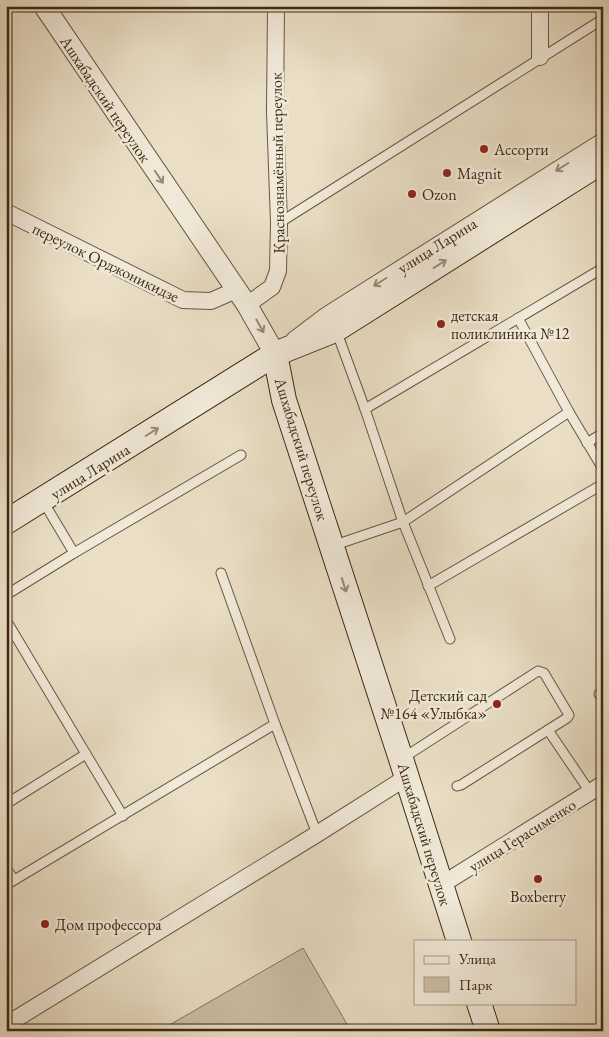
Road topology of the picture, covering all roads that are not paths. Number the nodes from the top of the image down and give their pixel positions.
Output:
1 (44, 6) edge
2 (276, 6) edge
3 (540, 6) edge
4 (603, 19) edge
5 (540, 57) junction
6 (603, 141) edge
7 (603, 161) edge
8 (6, 212) edge
9 (279, 222) junction
10 (603, 268) edge
11 (241, 298) junction
12 (518, 318) junction
13 (336, 330) junction
14 (275, 354) junction
15 (365, 409) junction
16 (569, 412) junction
17 (603, 433) edge
18 (587, 443) junction
19 (241, 455) dead end
20 (603, 469) edge
21 (603, 484) edge
22 (43, 500) junction
23 (6, 522) edge
24 (403, 522) junction
25 (331, 546) junction
26 (74, 553) junction
27 (222, 573) dead end
28 (428, 586) junction
29 (6, 594) edge
30 (6, 620) edge
31 (450, 639) dead end
32 (275, 724) junction
33 (548, 730) junction
34 (86, 754) junction
35 (404, 768) junction
36 (457, 786) dead end
37 (596, 788) edge
38 (6, 804) edge
39 (123, 816) junction
40 (318, 834) junction
41 (6, 868) edge
42 (10, 883) edge
43 (441, 885) junction
44 (459, 940) edge
45 (479, 1004) edge
46 (6, 1025) edge
47 (488, 1031) edge

1 -> 11 street, Ашхабадский переулок
2 - 9 street, Краснознамённый переулок
3 - 5 street
4 - 5 lane
5 - 9 lane
6 -> 14 street, улица Ларина
13 -> 7 main road, улица Ларина
8 - 11 street, переулок Орджоникидзе
9 - 11 street, Краснознамённый переулок
10 - 12 lane
11 -> 14 street, Ашхабадский переулок
12 - 15 lane
12 - 16 lane
13 - 14 main road, улица Ларина
13 - 15 lane
22 -> 14 main road, улица Ларина
14 - 25 main road, Ашхабадский переулок
15 - 24 lane
16 - 18 lane
16 - 24 lane
17 - 18 lane
18 - 20 lane
19 - 26 lane
21 - 28 lane
22 - 23 main road, улица Ларина
22 - 26 lane
24 - 25 lane
24 - 28 lane
25 -> 35 main road, Ашхабадский переулок
26 - 29 lane
27 - 32 lane
28 - 31 lane
30 - 34 lane
32 - 39 lane
32 - 40 lane
33 - 35 lane
33 - 36 lane
33 - 37 lane
34 - 38 lane
34 - 39 lane
35 - 40 street
35 - 43 main road, Ашхабадский переулок
37 - 43 street, улица Герасименко
39 - 42 lane
40 - 46 street
41 - 42 lane
43 - 44 main road, Ашхабадский переулок
45 - 47 main road

